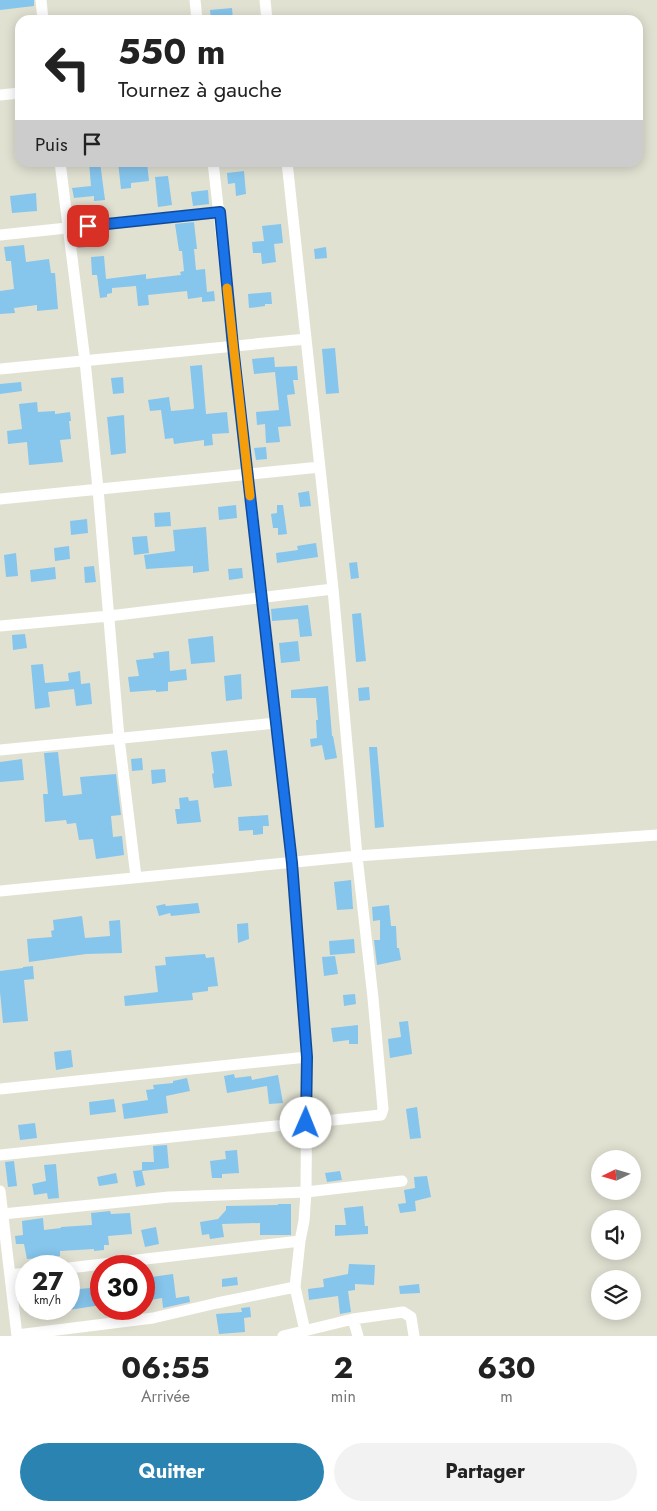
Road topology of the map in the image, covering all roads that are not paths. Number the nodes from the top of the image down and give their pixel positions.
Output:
1 (41, 0) edge
2 (195, 0) edge
3 (265, 0) edge
4 (42, 15) edge
5 (196, 15) edge
6 (266, 15) edge
7 (15, 93) edge
8 (0, 94) edge
9 (61, 167) edge
10 (214, 167) edge
11 (288, 167) edge
12 (220, 212) junction
13 (69, 228) junction
14 (0, 235) edge
15 (306, 339) junction
16 (233, 346) junction
17 (85, 361) junction
18 (0, 369) edge
19 (320, 467) junction
20 (248, 474) junction
21 (98, 489) junction
22 (0, 499) edge
23 (332, 589) junction
24 (262, 597) junction
25 (109, 616) junction
26 (0, 626) edge
27 (276, 723) junction
28 (119, 738) junction
29 (0, 750) edge
30 (657, 835) edge
31 (357, 856) junction
32 (292, 863) junction
33 (136, 877) junction
34 (0, 891) edge
35 (307, 1057) junction
36 (0, 1089) edge
37 (306, 1123) junction
38 (0, 1156) edge
39 (402, 1181) dead end
40 (0, 1191) edge
41 (306, 1192) junction
42 (3, 1214) junction
43 (300, 1242) junction
44 (80, 1267) edge
45 (15, 1274) edge
46 (10, 1275) junction
47 (295, 1287) junction
48 (353, 1319) junction
49 (311, 1332) edge
50 (17, 1336) edge
51 (283, 1336) edge
52 (358, 1336) edge
53 (414, 1336) edge

1 - 4 street
2 - 5 street
3 - 6 street
7 - 8 street
9 - 13 street
10 - 12 street
11 - 15 street
12 - 13 street
12 - 16 street
13 - 14 street
13 - 17 street
15 - 16 street
15 - 19 street
16 - 17 street
16 - 20 street
17 - 18 street
17 - 21 street
19 - 20 street
19 - 23 street
20 - 21 street
20 - 24 street
21 - 22 street
21 - 25 street
23 - 24 street
23 - 31 street
24 - 25 street
24 - 27 street
25 - 26 street
25 - 28 street
27 - 28 street
27 - 32 street
28 - 29 street
28 - 33 street
30 - 31 street
31 - 32 street
31 - 37 street
32 - 33 street
32 - 35 street
33 - 34 street
35 - 36 street
35 - 37 street
37 - 38 street
37 - 41 street
39 - 41 street
40 - 42 street
41 - 42 street
41 - 43 street
42 - 46 street
43 - 44 street
43 - 47 street
45 - 46 street
46 - 50 street
47 - 49 street
47 - 50 street
48 - 49 street
48 - 52 street
48 - 53 street
49 - 51 street

